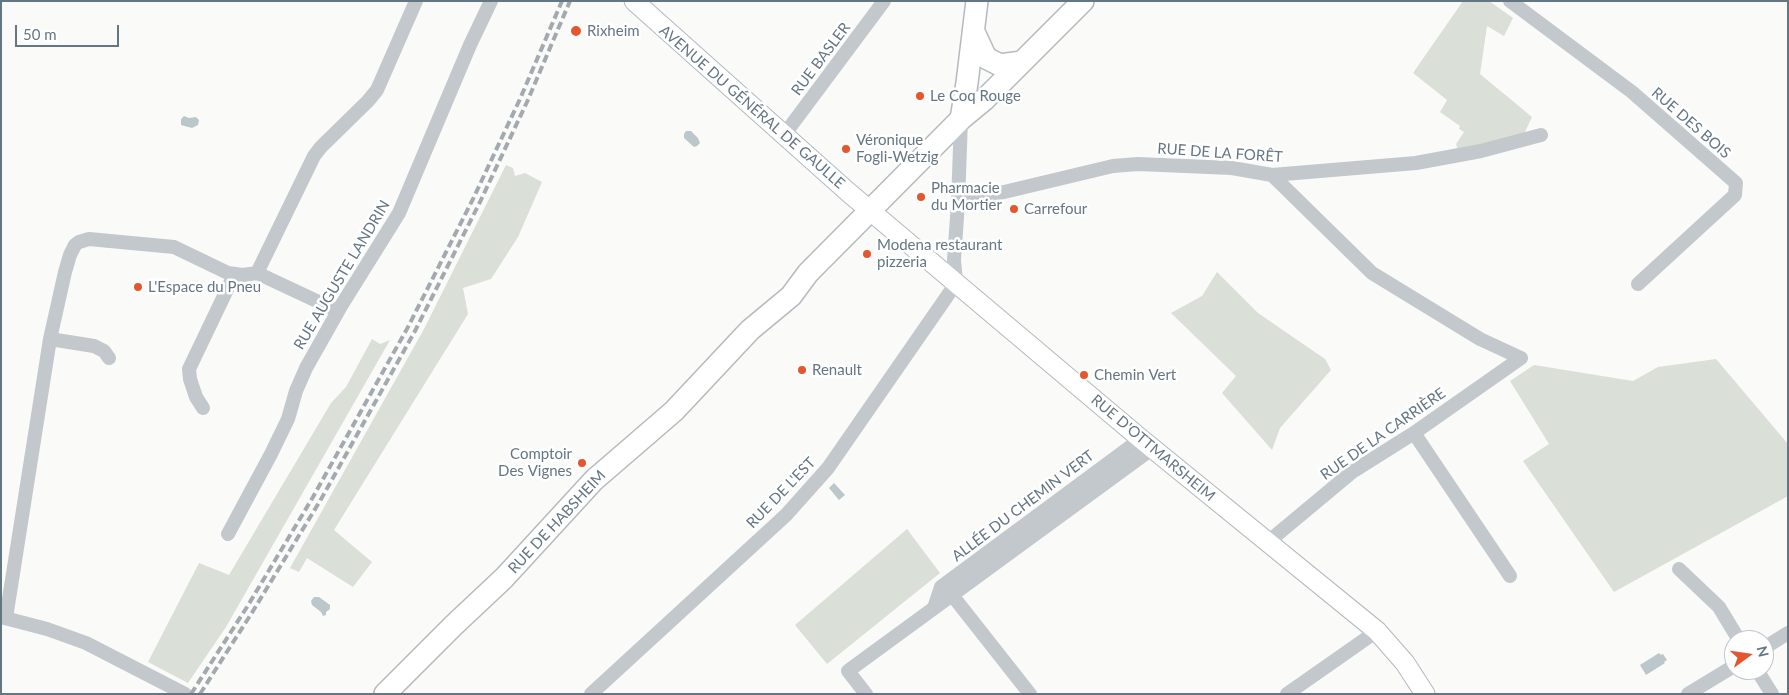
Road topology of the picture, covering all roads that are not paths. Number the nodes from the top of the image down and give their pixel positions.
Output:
1 (416, 1) edge
2 (491, 1) edge
3 (634, 1) edge
4 (884, 1) edge
5 (977, 1) edge
6 (1084, 1) edge
7 (1510, 1) edge
8 (973, 31) junction
9 (1022, 62) junction
10 (961, 119) junction
11 (784, 135) junction
12 (1541, 135) dead end
13 (1272, 175) junction
14 (958, 203) junction
15 (871, 211) junction
16 (257, 273) junction
17 (234, 275) junction
18 (956, 282) junction
19 (1638, 284) dead end
20 (338, 312) junction
21 (50, 339) junction
22 (109, 358) dead end
23 (203, 408) dead end
24 (1414, 433) junction
25 (1147, 443) junction
26 (228, 534) dead end
27 (1268, 542) junction
28 (1679, 569) dead end
29 (1510, 576) dead end
30 (952, 595) junction
31 (934, 608) junction
32 (4, 618) edge
33 (1733, 630) edge
34 (1377, 631) junction
35 (1788, 633) edge
36 (1774, 642) edge
37 (1724, 672) edge
38 (1763, 680) edge
39 (185, 694) edge
40 (385, 694) edge
41 (591, 694) edge
42 (866, 694) edge
43 (1030, 694) edge
44 (1287, 694) edge
45 (1425, 694) edge
46 (1688, 694) edge
47 (1772, 694) edge

1 - 16 street
2 - 20 street, RUE AUGUSTE LANDRIN
3 - 11 main road, AVENUE DU GÉNÉRAL DE GAULLE
4 - 11 street, RUE BASLER
5 - 8 main road
6 - 9 main road, RUE DE HABSHEIM
7 - 19 street, RUE DES BOIS
8 - 9 main road
8 - 10 main road
9 - 10 main road, RUE DE HABSHEIM
10 - 14 street
10 - 15 main road, RUE DE HABSHEIM
11 - 15 main road, AVENUE DU GÉNÉRAL DE GAULLE
12 - 13 street, RUE DE LA FORÊT
13 - 14 street, RUE DE LA FORÊT
13 - 24 street, RUE DE LA CARRIÈRE
14 - 18 street
15 - 18 main road, RUE D'OTTMARSHEIM
15 - 40 main road, RUE DE HABSHEIM
16 - 17 street
16 - 20 street
17 - 21 street
17 - 23 street
18 - 25 main road, RUE D'OTTMARSHEIM
18 - 41 street, RUE DE L'EST
20 - 26 street, RUE AUGUSTE LANDRIN
21 - 22 street
21 - 32 street
24 - 27 street, RUE DE LA CARRIÈRE
24 - 29 street
25 - 27 main road, RUE D'OTTMARSHEIM
25 - 30 street, ALLÉE DU CHEMIN VERT
25 - 31 street, ALLÉE DU CHEMIN VERT
27 - 34 main road, RUE D'OTTMARSHEIM
28 - 33 street
30 - 31 street, ALLÉE DU CHEMIN VERT
30 - 43 street
31 - 42 street, ALLÉE DU CHEMIN VERT
32 - 39 street
34 - 44 street
34 - 45 main road, RUE D'OTTMARSHEIM
35 - 36 street
37 - 46 street
38 - 47 street

